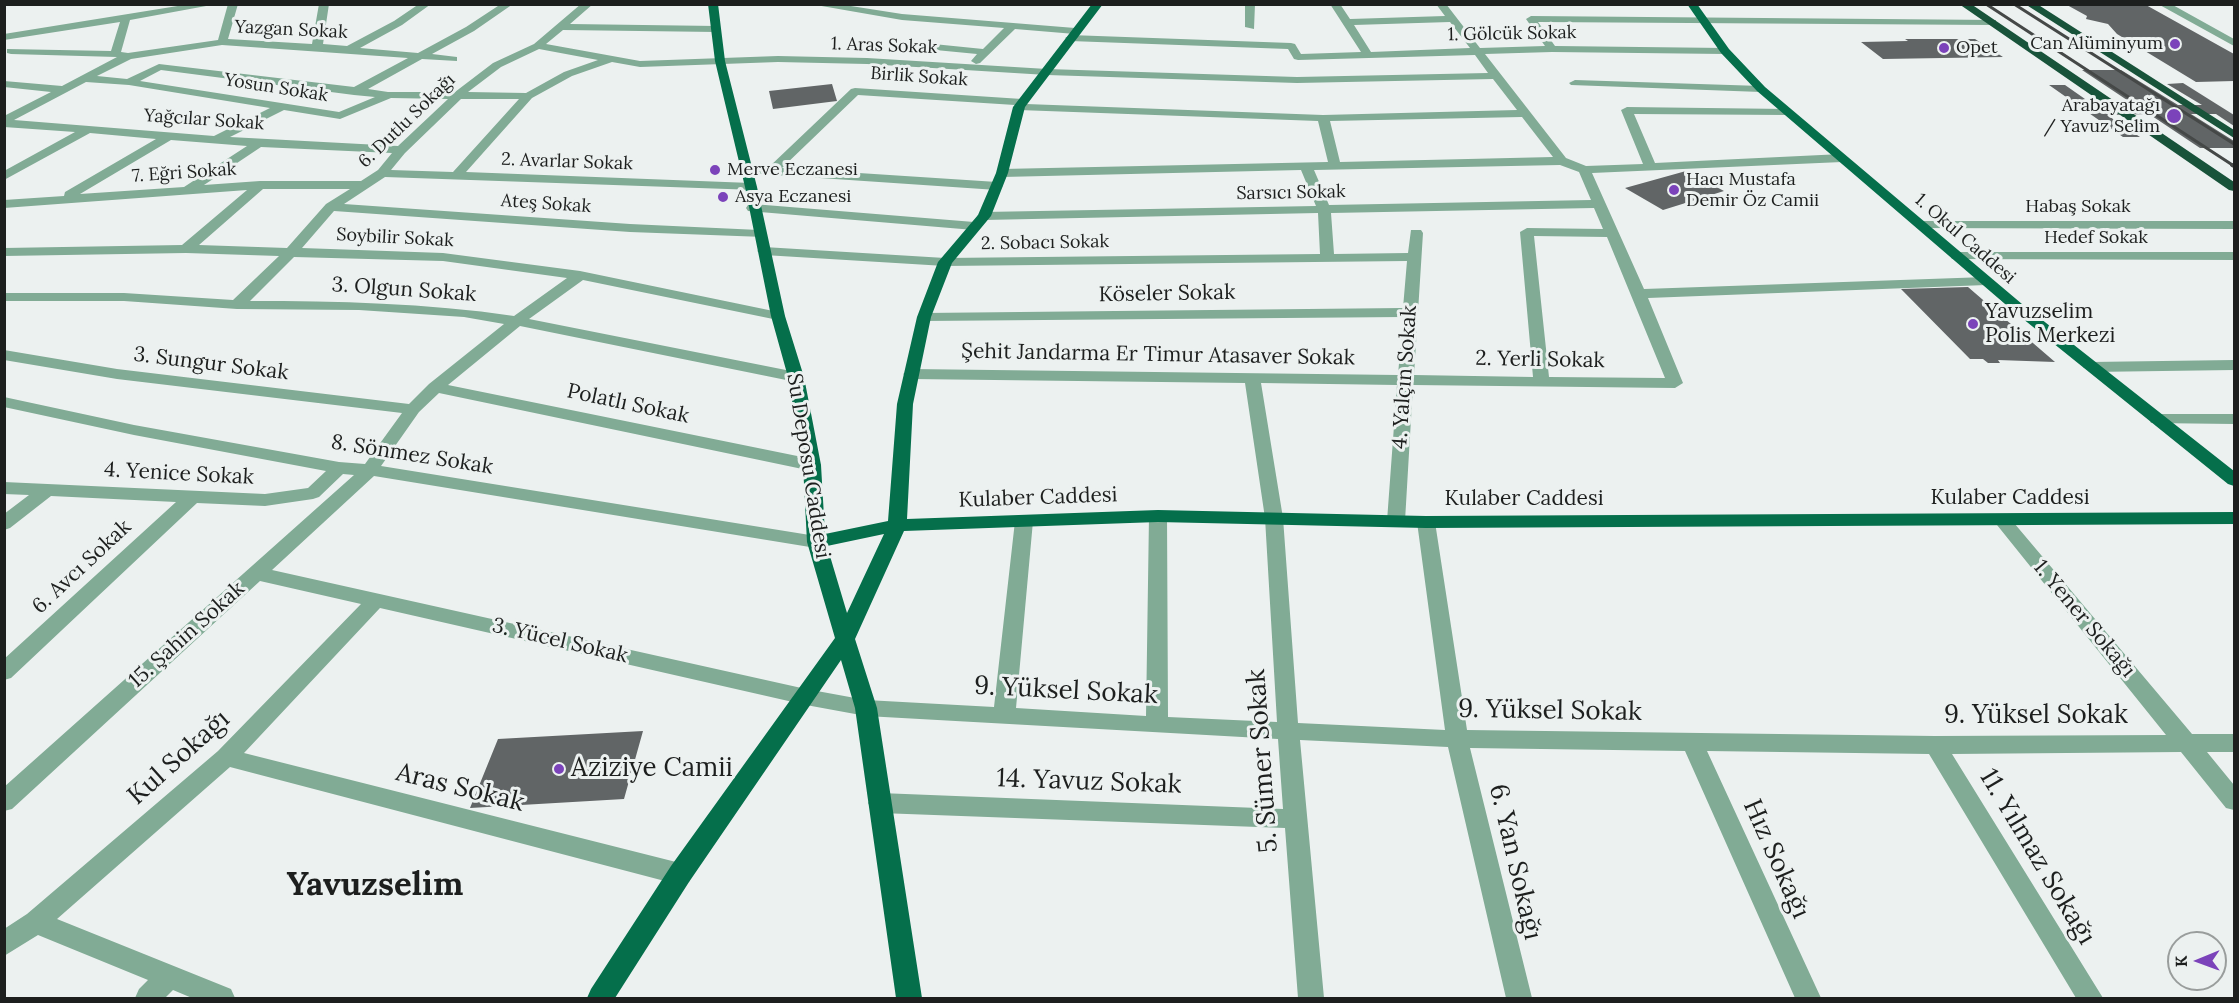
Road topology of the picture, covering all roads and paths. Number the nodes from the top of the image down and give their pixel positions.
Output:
1 (212, 4) edge
2 (233, 4) edge
3 (324, 4) edge
4 (426, 4) edge
5 (508, 4) edge
6 (588, 4) edge
7 (713, 4) edge
8 (815, 4) edge
9 (1098, 4) edge
10 (1250, 4) edge
11 (1335, 4) edge
12 (1440, 4) edge
13 (1692, 4) edge
14 (1964, 4) edge
15 (2030, 4) edge
16 (2163, 4) edge
17 (176, 7) edge
18 (126, 17) junction
19 (1700, 18) junction
20 (1452, 19) junction
21 (1347, 22) junction
22 (1992, 22) junction
23 (1012, 26) junction
24 (563, 27) junction
25 (1250, 27) dead end
26 (716, 29) junction
27 (1072, 35) junction
28 (4, 37) edge
29 (222, 42) junction
30 (2235, 43) edge
31 (894, 44) dead end
32 (538, 46) junction
33 (317, 47) junction
34 (1552, 49) junction
35 (348, 50) junction
36 (11, 51) dead end
37 (1477, 51) junction
38 (1725, 51) junction
39 (985, 52) junction
40 (115, 54) junction
41 (1368, 55) junction
42 (129, 56) junction
43 (422, 56) junction
44 (453, 59) dead end
45 (611, 59) junction
46 (720, 61) junction
47 (971, 66) junction
48 (1047, 72) junction
49 (1497, 76) junction
50 (87, 79) junction
51 (129, 82) junction
52 (1575, 83) dead end
53 (4, 84) edge
54 (321, 87) junction
55 (1761, 89) junction
56 (66, 90) junction
57 (354, 92) junction
58 (389, 95) junction
59 (458, 96) junction
60 (528, 96) junction
61 (1020, 104) junction
62 (282, 107) junction
63 (1787, 111) junction
64 (1525, 113) junction
65 (1323, 118) junction
66 (4, 122) edge
67 (87, 130) junction
68 (2235, 135) edge
69 (169, 136) junction
70 (216, 140) junction
71 (259, 143) junction
72 (401, 150) junction
73 (1842, 158) junction
74 (1562, 161) junction
75 (1306, 166) junction
76 (1335, 166) junction
77 (1651, 167) junction
78 (746, 169) junction
79 (774, 169) junction
80 (1584, 170) junction
81 (382, 173) junction
82 (4, 176) edge
83 (456, 176) junction
84 (1000, 179) junction
85 (260, 185) junction
86 (366, 185) junction
87 (751, 187) junction
88 (2235, 187) edge
89 (185, 192) junction
90 (66, 197) junction
91 (5, 204) edge
92 (1599, 204) junction
93 (331, 207) junction
94 (753, 208) junction
95 (1324, 210) junction
96 (979, 221) junction
97 (1922, 225) junction
98 (2235, 225) edge
99 (1416, 233) dead end
100 (1613, 233) junction
101 (759, 234) junction
102 (186, 249) junction
103 (292, 251) junction
104 (764, 251) junction
105 (4, 252) edge
106 (1957, 256) junction
107 (2235, 256) edge
108 (1414, 257) junction
109 (1327, 258) junction
110 (945, 262) junction
111 (580, 275) junction
112 (1986, 281) junction
113 (1639, 294) junction
114 (4, 297) edge
115 (237, 305) junction
116 (1410, 312) junction
117 (778, 316) junction
118 (924, 317) junction
119 (517, 321) junction
120 (4, 356) edge
121 (2235, 365) edge
122 (2091, 367) junction
123 (911, 374) junction
124 (796, 377) junction
125 (1252, 378) junction
126 (1404, 379) junction
127 (1541, 381) junction
128 (435, 387) junction
129 (4, 402) edge
130 (413, 409) junction
131 (2157, 419) junction
132 (2235, 419) edge
133 (812, 465) junction
134 (339, 468) junction
135 (370, 470) junction
136 (2235, 480) edge
137 (4, 488) edge
138 (47, 490) junction
139 (192, 497) junction
140 (1158, 516) junction
141 (1274, 518) junction
142 (2235, 518) edge
143 (1024, 521) junction
144 (1396, 521) junction
145 (2003, 521) junction
146 (1426, 522) junction
147 (4, 524) edge
148 (897, 525) junction
149 (816, 542) junction
150 (255, 573) junction
151 (377, 599) junction
152 (846, 638) junction
153 (4, 672) edge
154 (806, 697) junction
155 (866, 708) junction
156 (1004, 716) junction
157 (1157, 725) junction
158 (1288, 730) junction
159 (1457, 739) junction
160 (1692, 742) junction
161 (2188, 744) junction
162 (2235, 744) edge
163 (1935, 745) junction
164 (226, 757) junction
165 (2235, 801) edge
166 (4, 802) edge
167 (880, 803) junction
168 (1296, 819) junction
169 (680, 874) junction
170 (36, 922) junction
171 (4, 944) edge
172 (169, 976) junction
173 (148, 999) edge
174 (222, 999) edge
175 (600, 999) edge
176 (909, 999) edge
177 (1311, 999) edge
178 (1519, 999) edge
179 (1808, 999) edge
180 (2090, 999) edge

1 - 17 street
2 - 29 street
3 - 33 street
4 - 35 street
5 - 43 street
6 - 24 street, 6. Dutlu Sokağı
7 - 26 main road, Su Deposu Caddesi
8 - 23 street
9 - 27 main road
10 - 25 street
11 - 21 street
12 - 20 street
13 - 19 main road, 1. Okul Caddesi
14 - 22 highway
15 - 68 highway
16 - 30 street
17 - 18 street
18 - 28 street
18 - 40 street
19 - 22 street
19 - 34 street
19 - 38 main road, 1. Okul Caddesi
20 - 21 street
20 - 37 street
21 - 41 street
22 - 88 highway
23 - 27 street
23 - 39 street
24 - 26 street
24 - 32 street, 6. Dutlu Sokağı
26 - 46 main road, Su Deposu Caddesi
27 - 41 street, 1. Gölcük Sokak
27 - 48 main road
29 - 33 street, Yazgan Sokak
29 - 42 street, Yazgan Sokak
31 - 39 street
32 - 45 street, 1. Aras Sokak
32 - 59 street, 6. Dutlu Sokağı
33 - 35 street, Yazgan Sokak
34 - 37 street, 1. Gölcük Sokak
34 - 38 street, 1. Gölcük Sokak
35 - 43 street, Yazgan Sokak
36 - 40 street
37 - 41 street, 1. Gölcük Sokak
37 - 49 street
38 - 55 main road, 1. Okul Caddesi
39 - 47 street
40 - 42 street
42 - 50 street
43 - 44 street, Yazgan Sokak
43 - 57 street
45 - 46 street, 1. Aras Sokak
45 - 60 street
46 - 47 street, 1. Aras Sokak
46 - 78 main road, Su Deposu Caddesi
47 - 48 street, 1. Aras Sokak
48 - 49 street, 1. Aras Sokak
48 - 61 main road
49 - 64 street
50 - 51 street, Yosun Sokak
50 - 56 street
51 - 54 street
51 - 62 street, Yosun Sokak
52 - 55 street
53 - 56 street
54 - 57 street
54 - 62 street
55 - 63 main road, 1. Okul Caddesi
56 - 66 street
57 - 58 street
58 - 59 street, Yosun Sokak
58 - 62 street, Yosun Sokak
59 - 60 street, Yosun Sokak
59 - 72 street, 6. Dutlu Sokağı
60 - 83 street
61 - 65 street, Birlik Sokak
61 - 79 street, Birlik Sokak
61 - 84 main road
62 - 70 street
63 - 73 main road, 1. Okul Caddesi
63 - 77 street
64 - 65 street, Birlik Sokak
64 - 74 street
65 - 76 street
66 - 67 street, Yağcılar Sokak
67 - 69 street, Yağcılar Sokak
67 - 82 street
69 - 70 street, Yağcılar Sokak
69 - 90 street
70 - 71 street, Yağcılar Sokak
71 - 72 street, Yağcılar Sokak
71 - 89 street
72 - 81 street, 6. Dutlu Sokağı
73 - 77 street
73 - 97 main road, 1. Okul Caddesi
74 - 76 street
74 - 80 street
75 - 76 street
75 - 84 street
75 - 95 street
77 - 80 street
78 - 79 street
78 - 87 main road, Su Deposu Caddesi
79 - 84 street
80 - 92 street
81 - 83 street, 2. Avarlar Sokak
81 - 86 street, 6. Dutlu Sokağı
83 - 87 street, 2. Avarlar Sokak
84 - 96 main road
85 - 86 street, 7. Eğri Sokak
85 - 89 street, 7. Eğri Sokak
85 - 102 street
86 - 93 street, 6. Dutlu Sokağı
87 - 94 main road, Su Deposu Caddesi
89 - 90 street, 7. Eğri Sokak
90 - 91 street, 7. Eğri Sokak
92 - 95 street, Sarsıcı Sokak
92 - 100 street
93 - 101 street, Ateş Sokak
93 - 103 street, 6. Dutlu Sokağı
94 - 96 street, Sarsıcı Sokak
94 - 101 main road, Su Deposu Caddesi
95 - 96 street, Sarsıcı Sokak
95 - 109 street
96 - 110 main road
97 - 98 street, Habaş Sokak
97 - 106 main road, 1. Okul Caddesi
99 - 108 street, 4. Yalçın Sokak
100 - 113 street
100 - 127 street
101 - 104 main road, Su Deposu Caddesi
102 - 103 street, Soybilir Sokak
102 - 105 street, Soybilir Sokak
103 - 111 street, Soybilir Sokak
103 - 115 street, 6. Dutlu Sokağı
104 - 110 street, 2. Sobacı Sokak
104 - 117 main road, Su Deposu Caddesi
106 - 107 street, Hedef Sokak
106 - 112 main road, 1. Okul Caddesi
108 - 109 street, 2. Sobacı Sokak
108 - 116 street, 4. Yalçın Sokak
109 - 110 street, 2. Sobacı Sokak
110 - 118 main road
111 - 117 street, Soybilir Sokak
111 - 119 street, 15. Şahin Sokak
112 - 113 street
112 - 122 main road, 1. Okul Caddesi
113 - 127 street, 2. Yerli Sokak
114 - 115 street, 3. Olgun Sokak
115 - 119 street, 3. Olgun Sokak
116 - 118 street, Köseler Sokak
116 - 126 street, 4. Yalçın Sokak
117 - 124 main road, Su Deposu Caddesi
118 - 123 main road
119 - 124 street, 3. Olgun Sokak
119 - 128 street, 15. Şahin Sokak
120 - 130 street, 3. Sungur Sokak
121 - 122 street
122 - 131 main road, 1. Okul Caddesi
123 - 125 street, Şehit Jandarma Er Timur Atasaver Sokak
123 - 148 main road
124 - 133 main road, Su Deposu Caddesi
125 - 126 street, Şehit Jandarma Er Timur Atasaver Sokak
125 - 141 street, 5. Sümer Sokak
126 - 127 street, 2. Yerli Sokak
126 - 144 street, 4. Yalçın Sokak
128 - 130 street, 15. Şahin Sokak
128 - 133 street, Polatlı Sokak
129 - 134 street, 8. Sönmez Sokak
130 - 135 street, 15. Şahin Sokak
131 - 132 street
131 - 136 main road, 1. Okul Caddesi
133 - 149 main road, Su Deposu Caddesi
134 - 135 street, 8. Sönmez Sokak
134 - 139 street, 4. Yenice Sokak
135 - 149 street, 8. Sönmez Sokak
135 - 150 street, 15. Şahin Sokak
137 - 138 street, 4. Yenice Sokak
138 - 139 street, 4. Yenice Sokak
138 - 147 street
139 - 153 street, 6. Avcı Sokak
140 - 141 main road, Kulaber Caddesi
140 - 143 main road, Kulaber Caddesi
140 - 157 street
141 - 144 main road, Kulaber Caddesi
141 - 158 street, 5. Sümer Sokak
142 - 145 main road, Kulaber Caddesi
143 - 148 main road, Kulaber Caddesi
143 - 156 street
144 - 146 main road, Kulaber Caddesi
145 - 146 main road, Kulaber Caddesi
145 - 161 street, 1. Yener Sokağı
146 - 159 street
148 - 149 main road, Kulaber Caddesi
148 - 152 main road
149 - 152 main road, Su Deposu Caddesi
150 - 151 street, 3. Yücel Sokak
150 - 166 street, 15. Şahin Sokak
151 - 154 street, 3. Yücel Sokak
151 - 164 street, Kul Sokağı
152 - 154 main road
152 - 155 main road, Su Deposu Caddesi
154 - 155 street, 3. Yücel Sokak
154 - 169 main road
155 - 156 street, 9. Yüksel Sokak
155 - 167 main road, Su Deposu Caddesi
156 - 157 street, 9. Yüksel Sokak
157 - 158 street, 9. Yüksel Sokak
158 - 159 street, 9. Yüksel Sokak
158 - 168 street, 5. Sümer Sokak
159 - 160 street, 9. Yüksel Sokak
159 - 178 street, 6. Yan Sokağı
160 - 163 street, 9. Yüksel Sokak
160 - 179 street, Hız Sokağı
161 - 162 street, 9. Yüksel Sokak
161 - 163 street, 9. Yüksel Sokak
161 - 165 street, 1. Yener Sokağı
163 - 180 street, 11. Yılmaz Sokağı
164 - 169 street, Aras Sokak
164 - 170 street, Kul Sokağı
167 - 168 street, 14. Yavuz Sokak
167 - 176 main road, Su Deposu Caddesi
168 - 177 street, 5. Sümer Sokak
169 - 175 main road
170 - 171 street, Kul Sokağı
170 - 172 street
172 - 173 street
172 - 174 street

